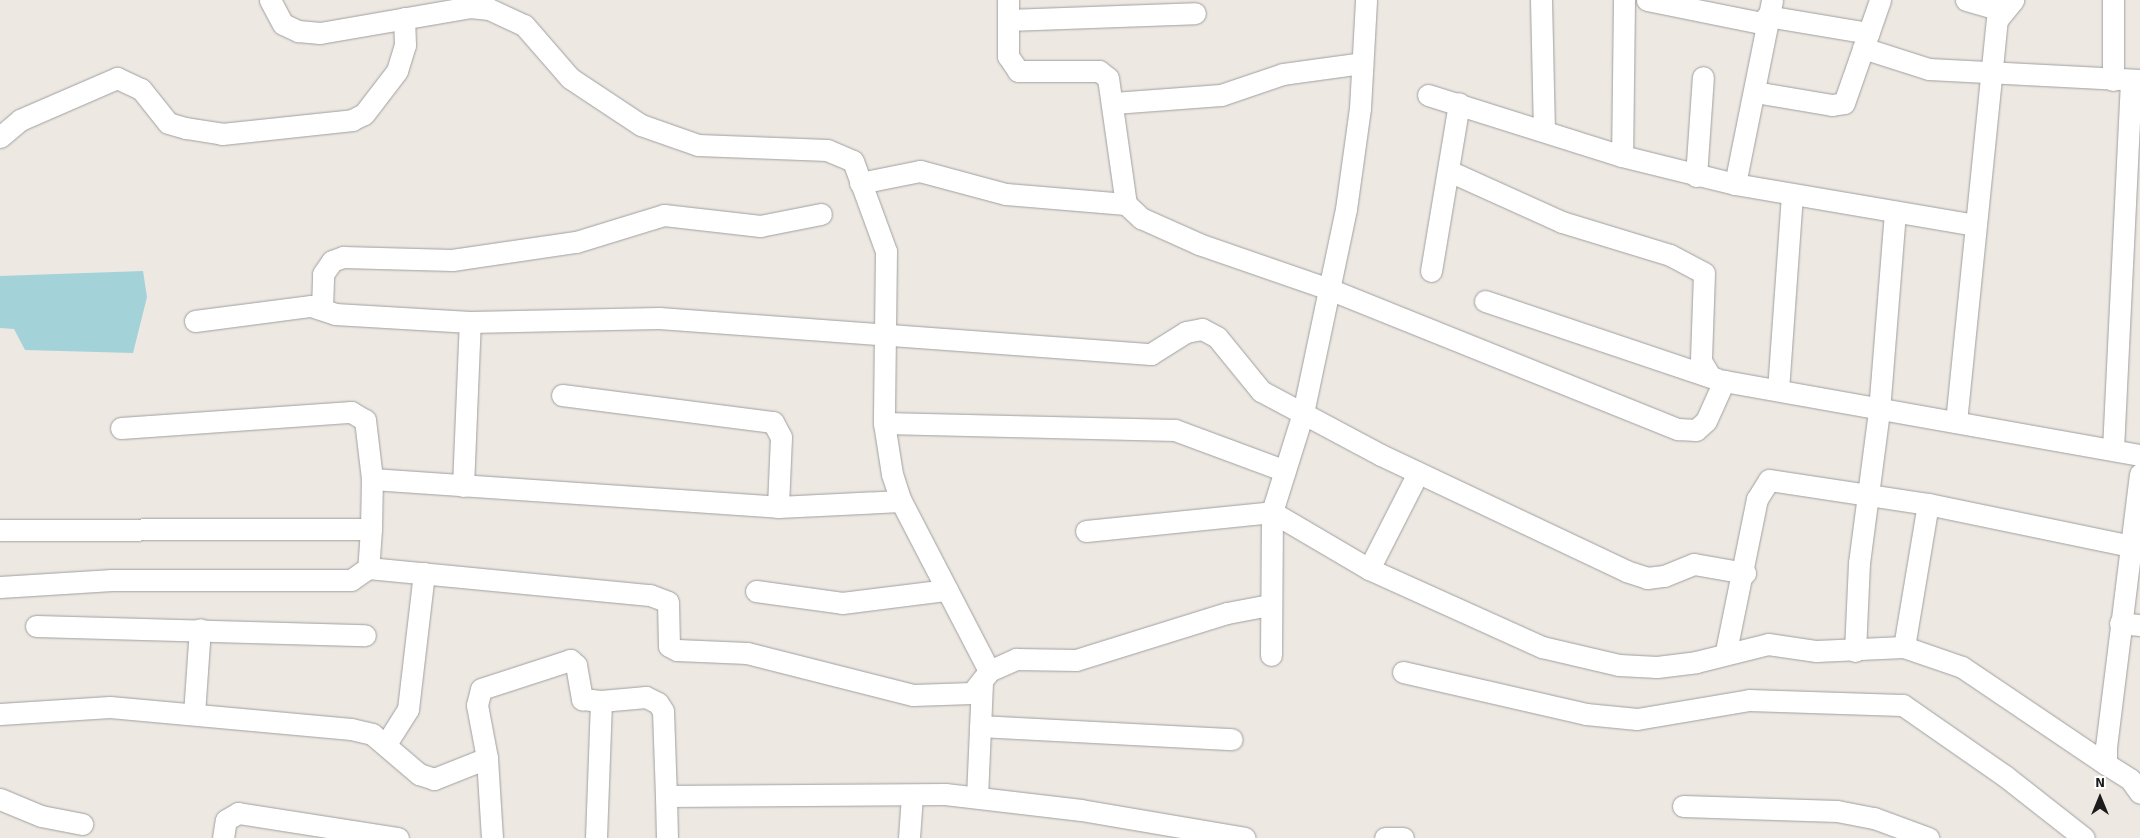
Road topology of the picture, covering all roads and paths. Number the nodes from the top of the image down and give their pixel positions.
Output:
1 (270, 0) edge
2 (1366, 0) edge
3 (1541, 0) edge
4 (1624, 0) edge
5 (1648, 0) edge
6 (1966, 0) edge
7 (2113, 0) edge
8 (1878, 1) edge
9 (491, 4) edge
10 (2007, 5) edge
11 (1008, 10) edge
12 (1195, 13) dead end
13 (1768, 13) edge
14 (404, 18) junction
15 (1866, 40) junction
16 (1362, 63) junction
17 (1995, 74) junction
18 (1704, 77) dead end
19 (2128, 80) edge
20 (1755, 92) junction
21 (1428, 95) dead end
22 (1114, 103) junction
23 (1459, 103) junction
24 (1544, 129) junction
25 (0, 137) edge
26 (1622, 156) junction
27 (1449, 172) junction
28 (1696, 176) junction
29 (860, 183) junction
30 (1735, 184) junction
31 (1792, 194) junction
32 (1126, 204) junction
33 (1896, 212) junction
34 (821, 214) dead end
35 (1975, 225) junction
36 (1431, 270) dead end
37 (1329, 289) junction
38 (1484, 301) dead end
39 (322, 308) junction
40 (195, 321) dead end
41 (470, 322) junction
42 (886, 335) junction
43 (1717, 379) junction
44 (1778, 390) junction
45 (562, 395) dead end
46 (1879, 411) junction
47 (1304, 413) junction
48 (1956, 422) junction
49 (884, 423) junction
50 (121, 428) dead end
51 (2113, 449) junction
52 (2140, 455) edge
53 (1285, 471) junction
54 (1418, 473) junction
55 (2140, 474) edge
56 (372, 479) junction
57 (463, 486) junction
58 (1868, 495) junction
59 (901, 501) junction
60 (1928, 504) junction
61 (778, 506) junction
62 (1272, 512) junction
63 (371, 529) junction
64 (0, 530) edge
65 (1086, 531) dead end
66 (2135, 548) edge
67 (368, 568) junction
68 (1369, 569) junction
69 (424, 573) junction
70 (1745, 574) junction
71 (0, 587) edge
72 (947, 590) junction
73 (756, 591) dead end
74 (1269, 605) junction
75 (2130, 624) edge
76 (36, 626) dead end
77 (200, 629) junction
78 (365, 635) dead end
79 (1904, 647) junction
80 (1726, 651) junction
81 (1856, 651) junction
82 (1270, 655) dead end
83 (1403, 672) dead end
84 (986, 678) junction
85 (601, 702) junction
86 (0, 714) edge
87 (194, 714) junction
88 (980, 726) junction
89 (1232, 739) dead end
90 (386, 744) junction
91 (487, 758) junction
92 (2106, 764) junction
93 (2140, 793) edge
94 (912, 795) junction
95 (666, 796) junction
96 (977, 797) junction
97 (0, 799) edge
98 (1683, 806) dead end
99 (82, 824) dead end
100 (224, 838) edge
101 (398, 838) edge
102 (492, 838) edge
103 (596, 838) edge
104 (667, 838) edge
105 (910, 838) edge
106 (1245, 838) edge
107 (1385, 838) edge
108 (1403, 838) edge
109 (1928, 838) edge
110 (2084, 838) edge

1 - 14 street
2 - 16 street
3 - 24 street
4 - 26 street
5 - 13 street
6 - 10 street
7 - 19 street
8 - 15 street
9 - 14 street
9 - 29 street
10 - 17 street
11 - 12 street
11 - 22 street
13 - 15 street
13 - 20 street
14 - 25 street
15 - 17 street
15 - 20 street
16 - 22 street
16 - 37 street
17 - 19 street
17 - 35 street
18 - 28 street
19 - 51 street
20 - 30 street
21 - 23 street
22 - 32 street
23 - 24 street
23 - 27 street
24 - 26 street
26 - 28 street
27 - 36 street
27 - 43 street
28 - 30 street
29 - 32 street
29 - 42 street
30 - 31 street
31 - 33 street
31 - 44 street
32 - 37 street
33 - 35 street
33 - 46 street
34 - 39 street
35 - 48 street
37 - 43 street
37 - 47 street
38 - 43 street
39 - 40 street
39 - 41 street
41 - 42 street
41 - 57 street
42 - 47 street
42 - 49 street
43 - 44 street
44 - 46 street
45 - 61 street
46 - 48 street
46 - 58 street
47 - 53 street
47 - 54 street
48 - 51 street
49 - 53 street
49 - 59 street
50 - 56 street
51 - 52 street
53 - 62 street
54 - 68 street
54 - 70 street
55 - 66 street
56 - 57 street
56 - 63 street
57 - 61 street
58 - 60 street
58 - 70 street
58 - 81 street
59 - 61 street
59 - 72 street
60 - 66 street
60 - 79 street
62 - 65 street
62 - 68 street
62 - 74 street
63 - 64 street
63 - 67 street
66 - 75 street
67 - 69 street
67 - 71 street
68 - 80 street
69 - 84 street
69 - 90 street
70 - 80 street
72 - 73 street
72 - 84 street
74 - 82 street
74 - 84 street
75 - 92 street
76 - 77 street
77 - 78 street
77 - 87 street
79 - 81 street
79 - 92 street
80 - 81 street
83 - 110 street
84 - 88 street
85 - 91 street
85 - 95 street
85 - 103 street
86 - 87 street
87 - 90 street
88 - 89 street
88 - 96 street
90 - 91 street
91 - 102 street
92 - 93 street
94 - 95 street
94 - 96 street
94 - 105 street
95 - 104 street
96 - 106 street
97 - 99 street
98 - 109 street
100 - 101 street
107 - 108 street

